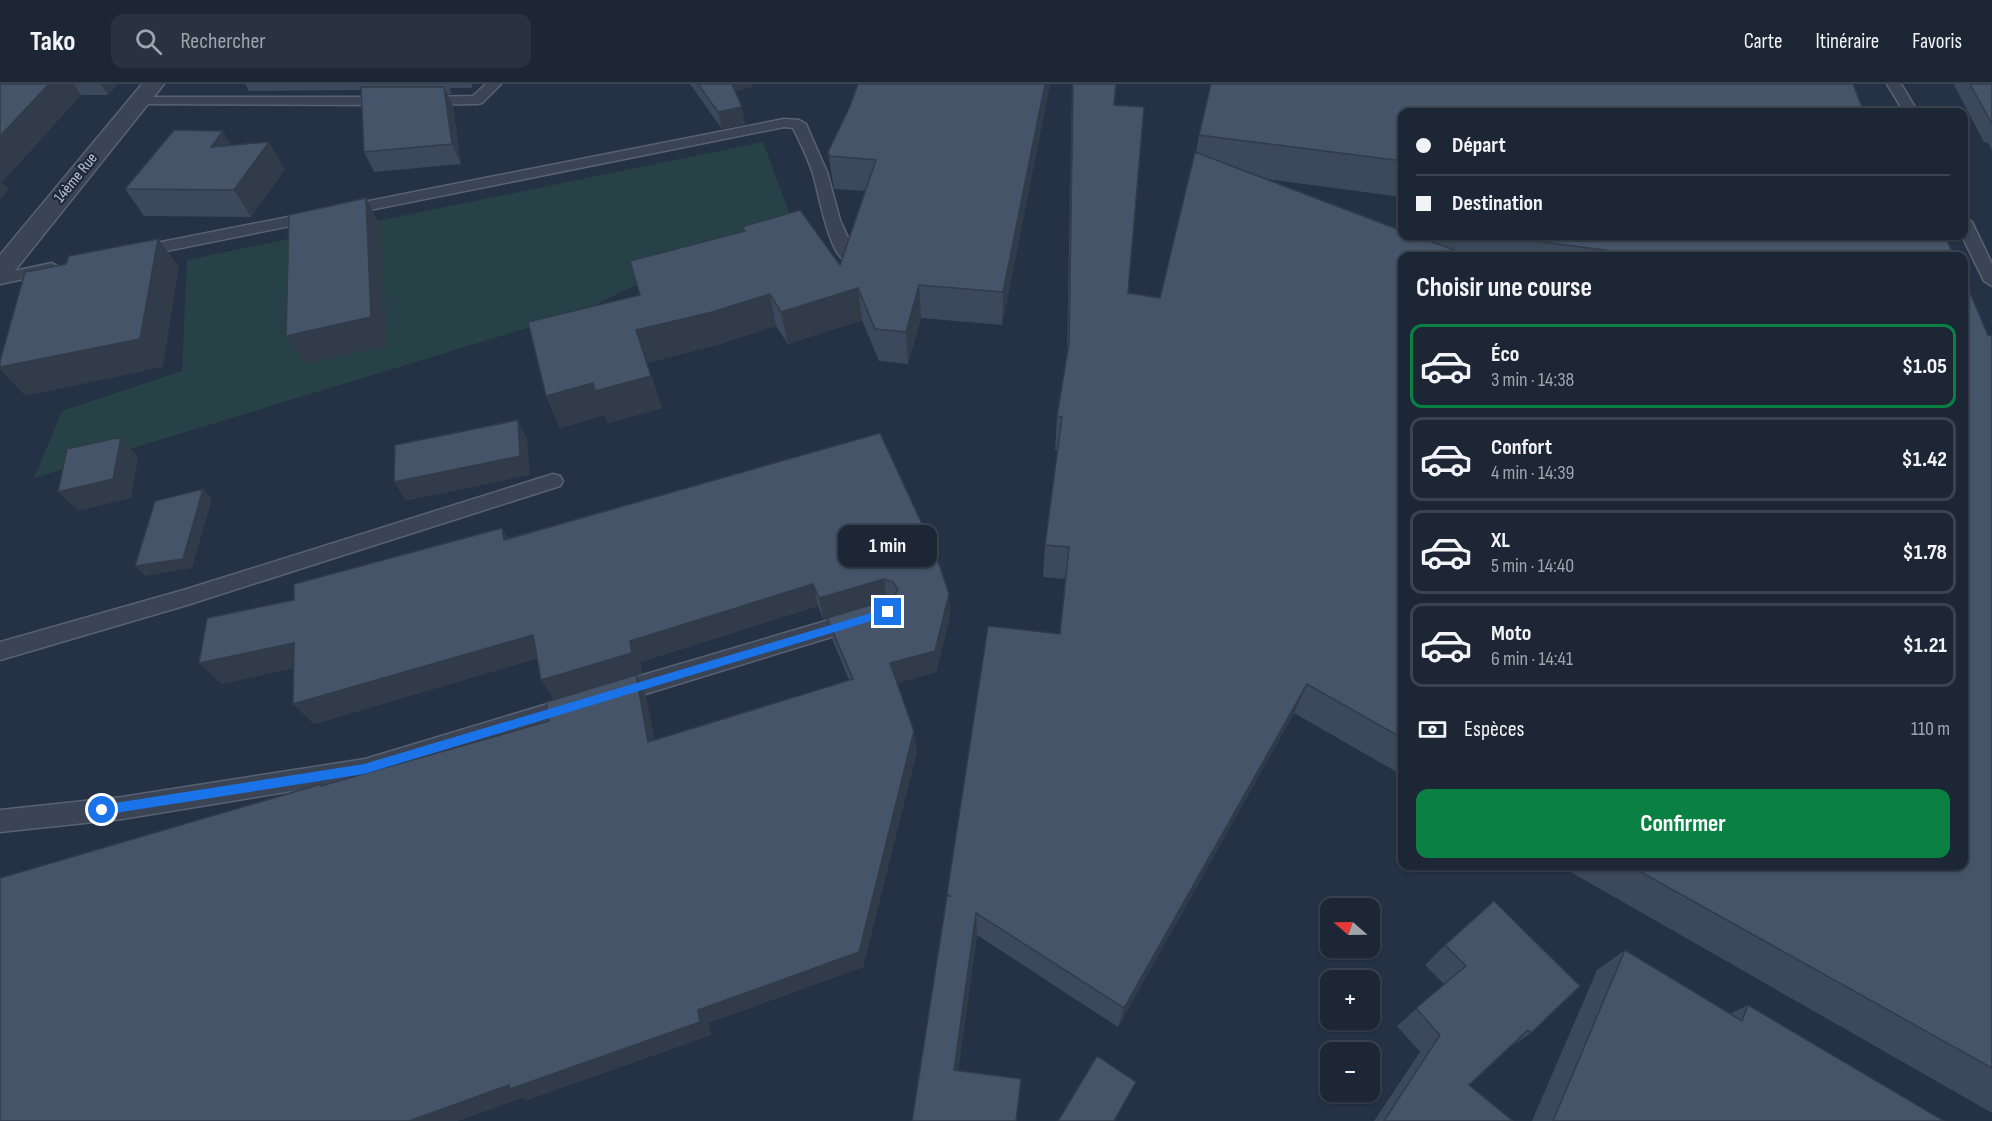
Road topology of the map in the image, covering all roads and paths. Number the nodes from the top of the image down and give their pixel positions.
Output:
1 (494, 84) edge
2 (1894, 84) edge
3 (146, 92) edge
4 (1909, 108) edge
5 (1968, 230) edge
6 (116, 256) edge
7 (849, 258) edge
8 (70, 265) edge
9 (0, 272) edge
10 (0, 279) edge
11 (1992, 281) edge
12 (553, 481) dead end
13 (876, 615) edge
14 (0, 651) edge
15 (0, 821) edge

1 - 3 lane
2 - 4 lane
3 - 9 street, 14ème Rue
5 - 11 lane
6 - 7 lane
8 - 10 lane
12 - 14 lane
13 - 15 lane

